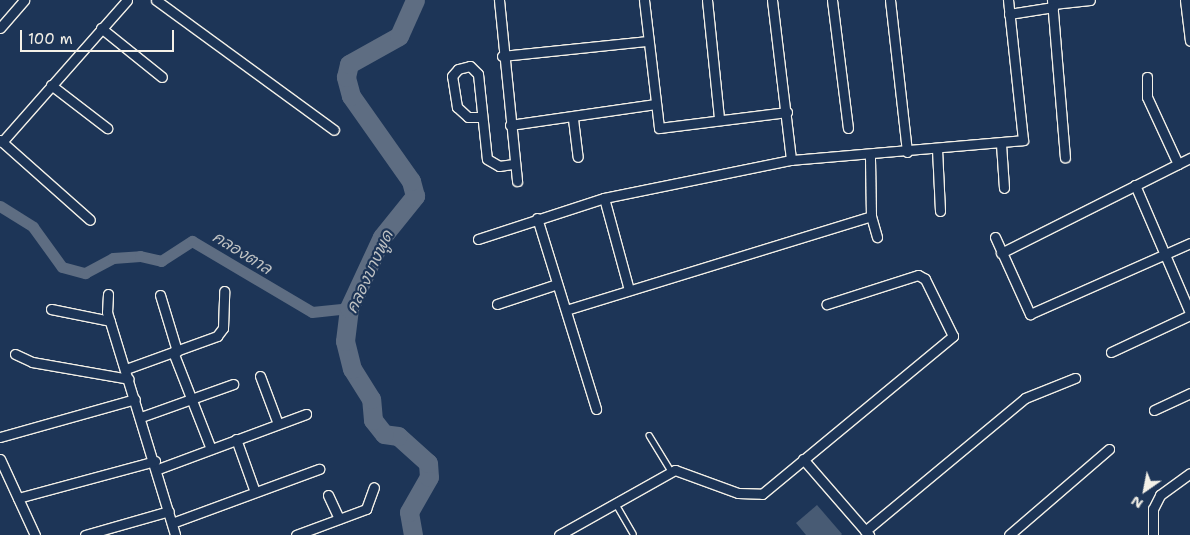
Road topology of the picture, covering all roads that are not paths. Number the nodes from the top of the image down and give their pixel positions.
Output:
1 (24, 0) edge
2 (127, 0) edge
3 (156, 0) edge
4 (498, 0) edge
5 (644, 0) edge
6 (707, 0) edge
7 (772, 0) edge
8 (832, 0) edge
9 (890, 0) edge
10 (1008, 0) edge
11 (1090, 0) edge
12 (1185, 0) edge
13 (1053, 3) edge
14 (1009, 14) junction
15 (0, 28) edge
16 (101, 28) junction
17 (648, 40) junction
18 (1190, 41) edge
19 (502, 56) junction
20 (162, 77) dead end
21 (1147, 78) dead end
22 (51, 86) junction
23 (655, 104) junction
24 (787, 112) junction
25 (481, 117) junction
26 (573, 119) junction
27 (720, 119) junction
28 (510, 126) junction
29 (107, 128) dead end
30 (848, 128) dead end
31 (334, 130) dead end
32 (1, 141) edge
33 (1001, 144) junction
34 (937, 149) junction
35 (907, 152) junction
36 (870, 156) junction
37 (578, 157) dead end
38 (1065, 157) dead end
39 (1190, 158) edge
40 (791, 160) junction
41 (514, 164) junction
42 (1178, 164) junction
43 (517, 181) dead end
44 (1134, 185) junction
45 (1004, 188) dead end
46 (604, 198) junction
47 (940, 210) dead end
48 (871, 216) junction
49 (537, 218) junction
50 (90, 220) dead end
51 (877, 237) dead end
52 (995, 237) dead end
53 (478, 239) dead end
54 (1190, 243) edge
55 (1001, 253) junction
56 (1163, 255) junction
57 (557, 284) junction
58 (629, 290) junction
59 (224, 291) dead end
60 (108, 294) dead end
61 (160, 295) dead end
62 (497, 304) dead end
63 (828, 304) dead end
64 (51, 309) dead end
65 (566, 310) junction
66 (1190, 314) edge
67 (110, 321) junction
68 (175, 352) junction
69 (1111, 352) dead end
70 (15, 354) dead end
71 (126, 369) junction
72 (260, 376) dead end
73 (1075, 378) dead end
74 (129, 379) junction
75 (233, 384) dead end
76 (1190, 393) edge
77 (135, 399) junction
78 (191, 399) junction
79 (596, 409) dead end
80 (1154, 410) dead end
81 (306, 414) dead end
82 (141, 417) junction
83 (278, 424) junction
84 (649, 436) dead end
85 (0, 437) edge
86 (236, 439) junction
87 (210, 449) junction
88 (1109, 449) dead end
89 (0, 459) edge
90 (804, 460) junction
91 (157, 465) junction
92 (319, 469) dead end
93 (671, 472) junction
94 (1190, 474) edge
95 (374, 487) dead end
96 (256, 492) junction
97 (328, 495) dead end
98 (18, 498) junction
99 (616, 502) junction
100 (169, 512) junction
101 (339, 519) junction
102 (172, 523) junction
103 (633, 533) dead end
104 (867, 533) edge
105 (35, 535) edge
106 (85, 535) edge
107 (175, 535) edge
108 (296, 535) edge
109 (559, 535) edge
110 (1009, 535) edge
111 (1153, 535) edge

1 - 15 street
2 - 16 street
3 - 31 street
4 - 19 street
5 - 17 street
6 - 27 street
7 - 24 street
8 - 30 street
9 - 35 street
10 - 14 street
11 - 13 street
12 - 18 street
13 - 14 street
13 - 38 street
14 - 33 street
16 - 20 street
16 - 22 street
17 - 19 street
17 - 23 street
19 - 28 street
21 - 42 street
22 - 29 street
22 - 32 street
23 - 26 street
23 - 27 street
24 - 27 street
24 - 40 street
25 - 25 street
25 - 41 street
26 - 28 street
26 - 37 street
28 - 41 street
32 - 50 street
33 - 34 street
33 - 45 street
34 - 35 street
34 - 47 street
35 - 36 street
36 - 40 street
36 - 48 street
39 - 42 street
40 - 46 street
41 - 43 street
42 - 44 street
44 - 55 street
44 - 56 street
46 - 49 street
46 - 58 street
48 - 51 street
48 - 58 street
49 - 53 street
49 - 57 street
52 - 55 street
54 - 56 street
55 - 56 street
56 - 66 street
57 - 62 street
57 - 65 street
58 - 65 street
59 - 68 street
60 - 67 street
61 - 68 street
63 - 90 street
64 - 67 street
65 - 79 street
66 - 69 street
67 - 71 street
68 - 71 street
68 - 78 street
70 - 74 street
71 - 74 street
72 - 83 street
73 - 104 street
74 - 77 street
75 - 78 street
76 - 80 street
77 - 82 street
77 - 85 street
78 - 82 street
78 - 87 street
81 - 83 street
82 - 91 street
83 - 86 street
84 - 93 lane
86 - 87 street
86 - 96 street
87 - 91 street
88 - 110 street
89 - 98 street
90 - 93 street
90 - 104 street
91 - 98 street
91 - 100 street
92 - 96 street
93 - 99 street
94 - 111 street
95 - 101 street
96 - 102 street
97 - 101 street
98 - 105 street
99 - 103 lane
99 - 109 street
100 - 102 street
100 - 106 street
101 - 108 street
102 - 107 street

